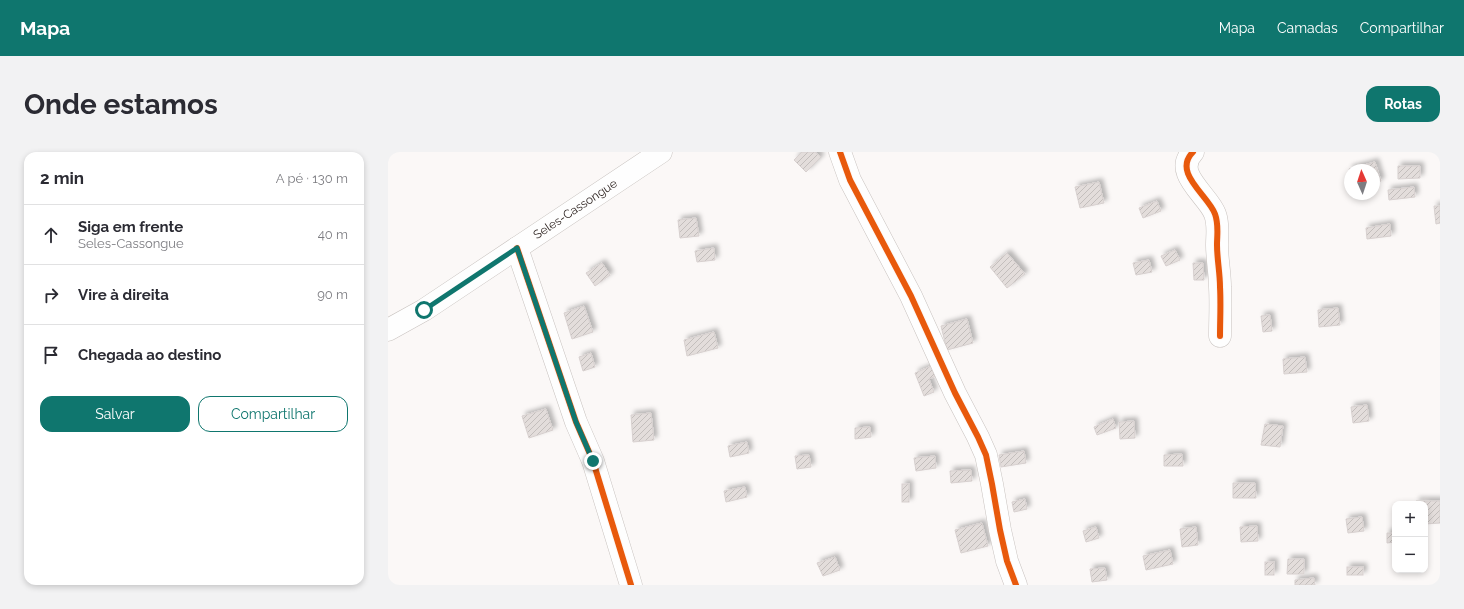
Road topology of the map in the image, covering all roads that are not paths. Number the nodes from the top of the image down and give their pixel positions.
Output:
1 (662, 152) edge
2 (840, 152) edge
3 (1193, 152) edge
4 (517, 248) junction
5 (388, 330) edge
6 (1220, 336) dead end
7 (631, 585) edge
8 (1016, 585) edge

1 - 4 street, Seles-Cassongue
2 - 8 street
3 - 6 street
4 - 5 street, Seles-Cassongue
4 - 7 street

